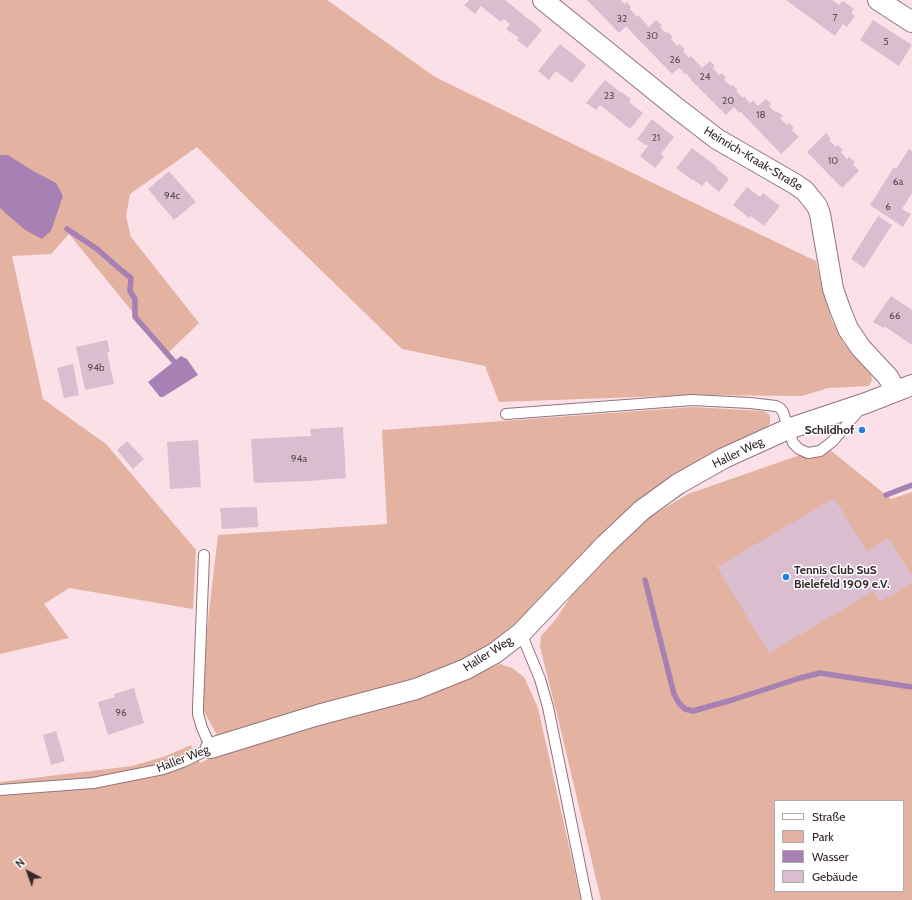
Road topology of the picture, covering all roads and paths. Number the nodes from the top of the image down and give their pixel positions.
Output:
1 (542, 0) edge
2 (878, 0) edge
3 (912, 22) edge
4 (904, 388) edge
5 (866, 403) junction
6 (506, 414) dead end
7 (788, 429) junction
8 (204, 555) dead end
9 (521, 633) junction
10 (211, 748) junction
11 (0, 790) edge
12 (587, 900) edge

1 - 4 street, Heinrich-Kraak-Straße
2 - 3 street
4 - 5 street, Haller Weg
5 - 7 street, Haller Weg
5 - 7 lane
6 - 7 lane
7 - 9 street, Haller Weg
8 - 10 lane
9 - 10 street, Haller Weg
9 - 12 lane
10 - 11 lane, Haller Weg

